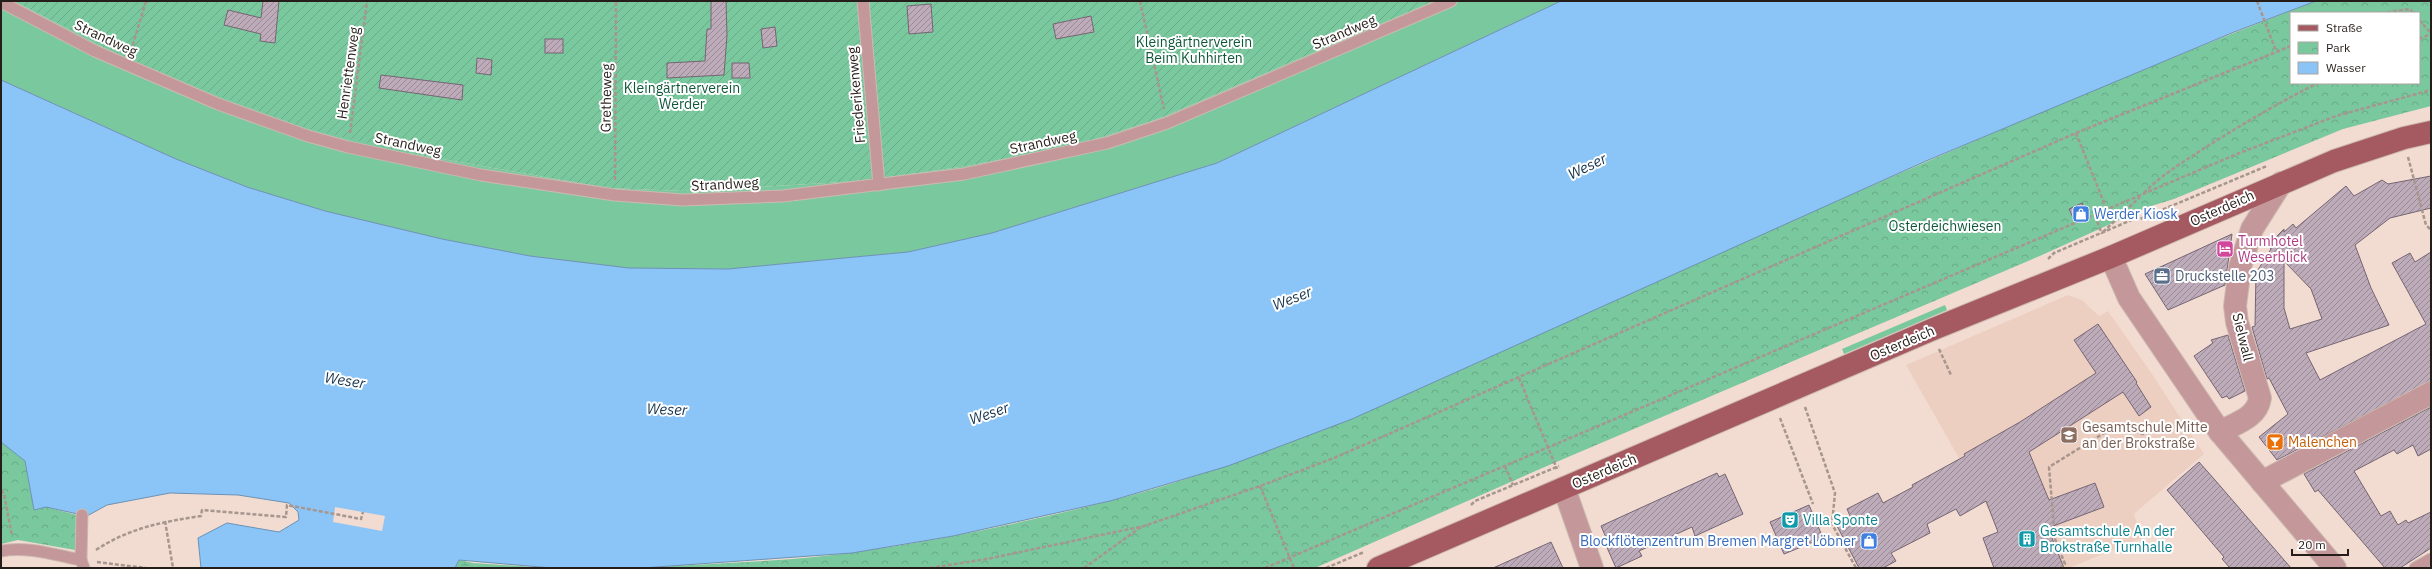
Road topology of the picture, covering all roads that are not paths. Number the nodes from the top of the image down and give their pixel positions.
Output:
1 (863, 1) edge
2 (1451, 1) edge
3 (1, 2) edge
4 (2431, 132) edge
5 (2282, 183) junction
6 (880, 186) junction
7 (2112, 257) junction
8 (2431, 393) edge
9 (2220, 432) junction
10 (2262, 482) junction
11 (1564, 488) junction
12 (82, 515) dead end
13 (1, 551) edge
14 (2431, 559) edge
15 (83, 564) edge
16 (1378, 568) edge
17 (1592, 568) edge
18 (2335, 568) edge
19 (2415, 568) edge

1 - 6 lane, Friederikenweg
2 - 6 lane, Strandweg
3 - 6 lane, Strandweg
4 - 5 main road, Osterdeich
5 - 7 main road, Osterdeich
5 - 9 street, Sielwall
7 - 9 street
7 - 11 main road, Osterdeich
8 - 10 street
9 - 10 street
10 - 18 street
11 - 16 main road, Osterdeich
11 - 17 street
12 - 15 lane
13 - 15 lane
14 - 19 lane

